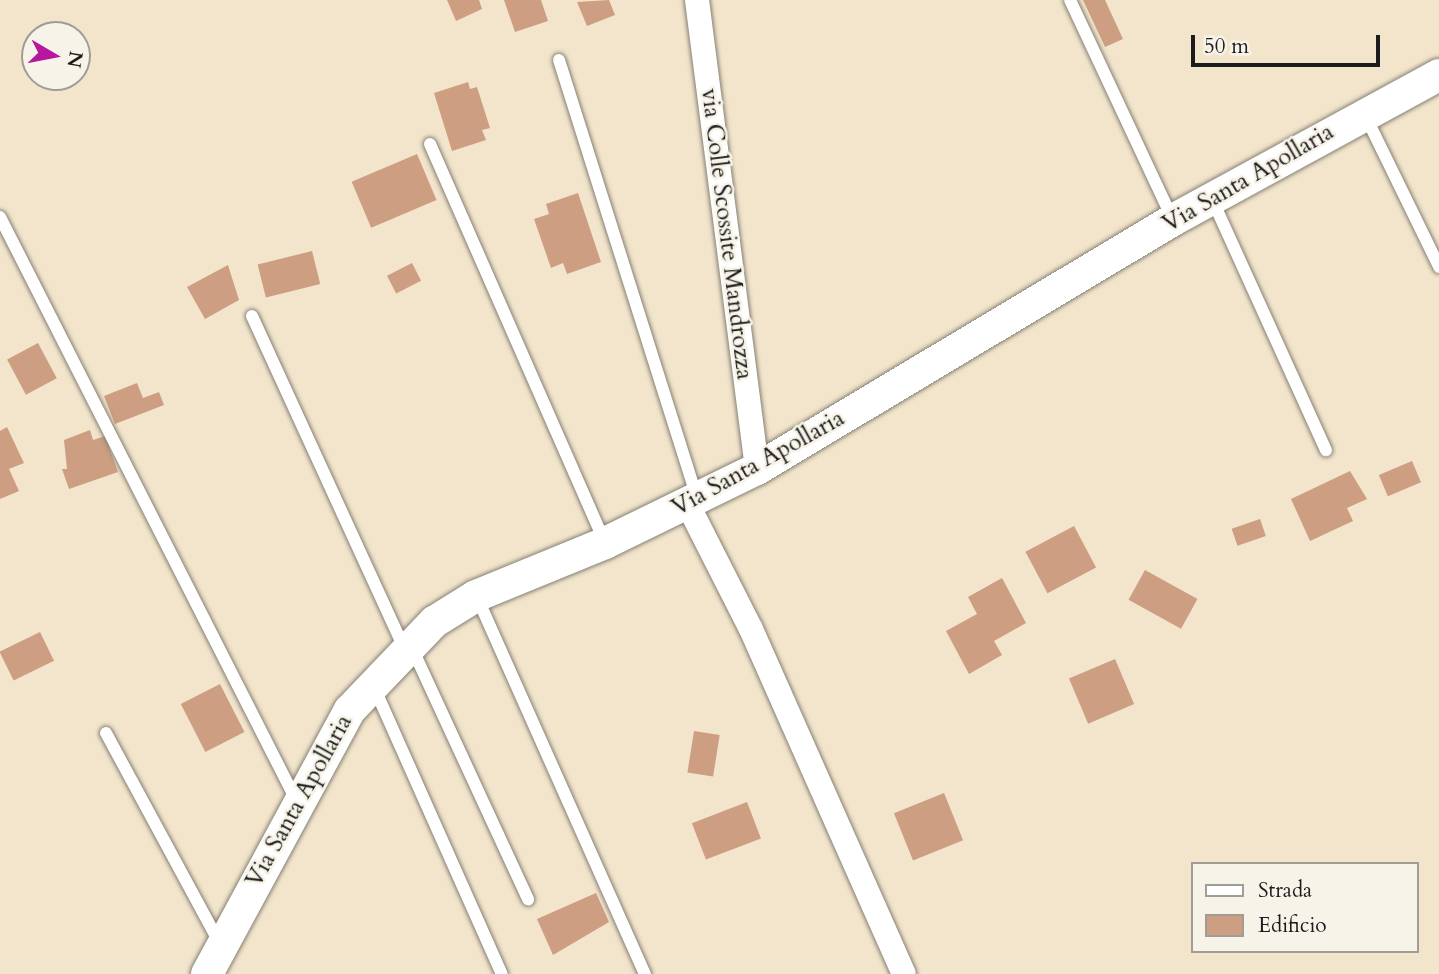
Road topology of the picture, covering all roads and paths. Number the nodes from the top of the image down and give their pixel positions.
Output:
1 (697, 0) edge
2 (1070, 0) edge
3 (559, 60) dead end
4 (1439, 75) edge
5 (1364, 113) junction
6 (430, 144) dead end
7 (1212, 198) junction
8 (0, 217) edge
9 (1173, 220) junction
10 (1439, 267) edge
11 (252, 316) dead end
12 (1326, 450) dead end
13 (757, 469) junction
14 (693, 503) junction
15 (605, 543) junction
16 (476, 596) junction
17 (407, 645) junction
18 (372, 682) junction
19 (106, 733) dead end
20 (296, 800) junction
21 (528, 899) dead end
22 (221, 946) junction
23 (206, 974) edge
24 (502, 974) edge
25 (645, 974) edge
26 (904, 974) edge

1 - 13 street, via Colle Scossite Mandrozza
2 - 9 lane
3 - 14 lane
4 - 5 street, Via Santa Apollaria
5 - 7 street, Via Santa Apollaria
5 - 10 lane
6 - 15 lane
7 - 9 street, Via Santa Apollaria
7 - 12 lane
8 - 20 lane
9 - 13 street, Via Santa Apollaria
11 - 17 lane
13 - 14 street, Via Santa Apollaria
14 - 15 street, Via Santa Apollaria
14 - 26 street
15 - 16 street, Via Santa Apollaria
16 - 17 street, Via Santa Apollaria
16 - 25 lane
17 - 18 street, Via Santa Apollaria
17 - 21 lane
18 - 20 street, Via Santa Apollaria
18 - 24 lane
19 - 22 lane
20 - 22 street, Via Santa Apollaria
22 - 23 street, Via Santa Apollaria

